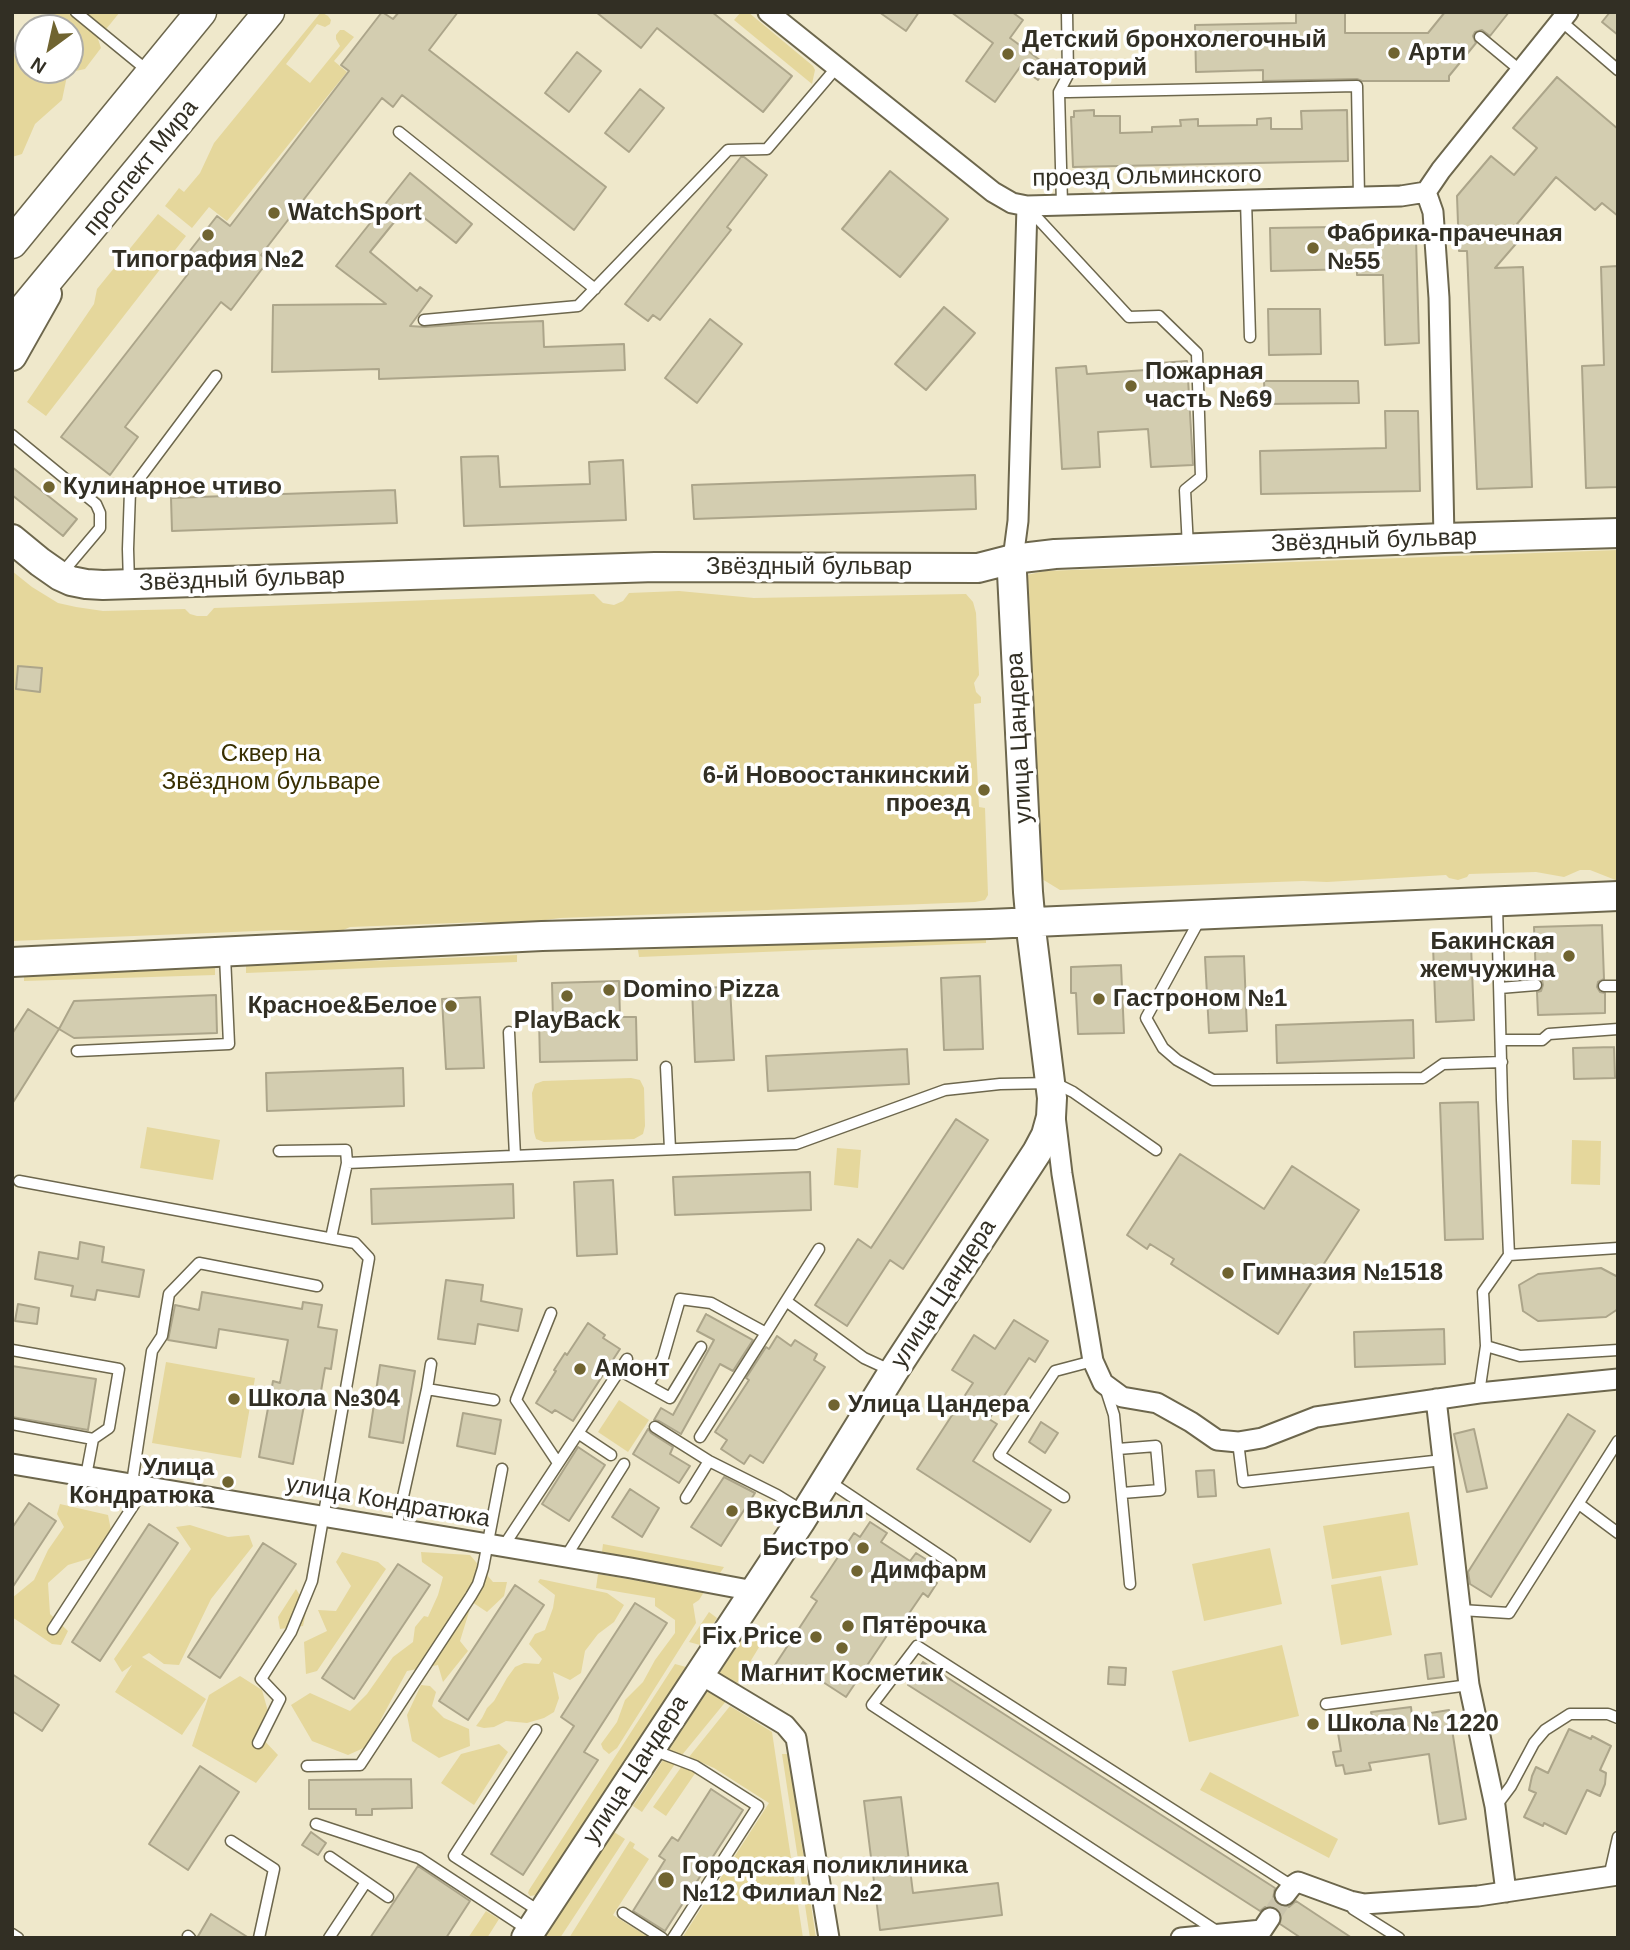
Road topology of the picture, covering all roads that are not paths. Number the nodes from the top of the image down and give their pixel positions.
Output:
1 (76, 12) edge
2 (201, 12) edge
3 (269, 12) edge
4 (768, 12) edge
5 (1067, 12) edge
6 (1564, 16) edge
7 (1480, 37) dead end
8 (837, 67) junction
9 (1618, 70) edge
10 (1521, 71) junction
11 (151, 73) junction
12 (1059, 92) junction
13 (399, 132) dead end
14 (1426, 192) junction
15 (1359, 197) junction
16 (1247, 200) junction
17 (1062, 204) junction
18 (1027, 206) junction
19 (14, 240) edge
20 (69, 255) junction
21 (594, 289) junction
22 (424, 320) dead end
23 (12, 323) edge
24 (1251, 337) dead end
25 (12, 356) edge
26 (216, 376) dead end
27 (12, 435) edge
28 (1618, 533) edge
29 (1444, 538) junction
30 (12, 539) edge
31 (1188, 548) junction
32 (1013, 559) junction
33 (60, 576) junction
34 (129, 584) junction
35 (1618, 895) edge
36 (1497, 901) junction
37 (1202, 915) junction
38 (1031, 922) junction
39 (225, 952) junction
40 (12, 962) edge
41 (1536, 985) dead end
42 (1604, 986) dead end
43 (1618, 986) edge
44 (1500, 988) junction
45 (1618, 1029) edge
46 (509, 1032) dead end
47 (1501, 1040) junction
48 (76, 1051) dead end
49 (1502, 1062) junction
50 (666, 1067) dead end
51 (1052, 1091) junction
52 (670, 1149) junction
53 (1156, 1150) dead end
54 (279, 1151) dead end
55 (515, 1156) junction
56 (347, 1163) junction
57 (19, 1181) dead end
58 (331, 1238) junction
59 (1618, 1248) edge
60 (819, 1249) dead end
61 (1508, 1255) junction
62 (317, 1286) dead end
63 (786, 1301) junction
64 (551, 1312) dead end
65 (765, 1333) junction
66 (1486, 1346) junction
67 (701, 1347) dead end
68 (12, 1350) edge
69 (1618, 1350) edge
70 (626, 1359) dead end
71 (1093, 1362) junction
72 (431, 1364) dead end
73 (619, 1370) junction
74 (893, 1372) junction
75 (1618, 1379) edge
76 (1103, 1383) junction
77 (648, 1385) junction
78 (427, 1389) junction
79 (1479, 1393) junction
80 (1436, 1399) junction
81 (494, 1400) dead end
82 (12, 1424) edge
83 (655, 1427) dead end
84 (578, 1433) junction
85 (700, 1437) dead end
86 (93, 1439) junction
87 (1618, 1441) edge
88 (1238, 1442) junction
89 (1118, 1449) junction
90 (611, 1455) dead end
91 (1443, 1460) junction
92 (709, 1461) junction
93 (558, 1463) junction
94 (12, 1464) edge
95 (624, 1464) dead end
96 (502, 1469) dead end
97 (86, 1476) junction
98 (826, 1480) junction
99 (139, 1484) junction
100 (1122, 1493) junction
101 (1064, 1497) dead end
102 (686, 1498) dead end
103 (1578, 1504) junction
104 (805, 1513) junction
105 (323, 1516) junction
106 (396, 1528) junction
107 (1618, 1533) edge
108 (495, 1546) junction
109 (565, 1558) junction
110 (951, 1563) dead end
111 (1130, 1584) dead end
112 (754, 1591) junction
113 (1461, 1610) junction
114 (52, 1629) dead end
115 (700, 1674) junction
116 (1469, 1685) junction
117 (1326, 1704) dead end
118 (1618, 1718) edge
119 (536, 1730) dead end
120 (258, 1743) dead end
121 (650, 1749) junction
122 (307, 1766) dead end
123 (1495, 1806) junction
124 (316, 1824) dead end
125 (1618, 1837) edge
126 (231, 1841) dead end
127 (330, 1857) dead end
128 (1613, 1876) edge
129 (366, 1882) junction
130 (1289, 1890) joint
131 (1506, 1892) junction
132 (388, 1897) dead end
133 (1350, 1901) junction
134 (623, 1913) dead end
135 (1269, 1920) tunnel mouth
136 (533, 1927) edge
137 (12, 1934) edge
138 (1223, 1935) edge
139 (18, 1938) edge
140 (259, 1938) edge
141 (330, 1938) edge
142 (662, 1938) edge
143 (673, 1938) edge
144 (830, 1938) edge
145 (1181, 1938) edge
146 (1399, 1938) edge

1 - 11 lane
2 - 11 main road
3 - 20 main road, проспект Мира
4 - 8 street, проезд Ольминского
5 - 12 lane
6 - 9 lane
6 - 10 street
7 - 10 lane
8 - 18 street, проезд Ольминского
8 - 21 lane
10 - 14 street
11 - 19 main road
12 - 15 lane
12 - 17 lane
13 - 21 lane
14 - 15 street, проезд Ольминского
14 - 29 street
15 - 16 street, проезд Ольминского
16 - 17 street, проезд Ольминского
16 - 24 lane
17 - 18 street, проезд Ольминского
18 - 31 lane
18 - 32 street
20 - 23 main road, проспект Мира
20 - 25 street
21 - 22 lane
26 - 34 lane
27 - 33 lane
28 - 29 street, Звёздный бульвар
29 - 31 street, Звёздный бульвар
30 - 33 street, Звёздный бульвар
31 - 32 street, Звёздный бульвар
32 - 34 street, Звёздный бульвар
32 - 38 street, улица Цандера
33 - 34 street, Звёздный бульвар
35 - 36 street
36 - 37 street
36 - 44 lane
37 - 38 street
37 - 49 lane
38 - 39 street
38 - 51 street, улица Цандера
39 - 40 street
39 - 48 lane
41 - 44 lane
42 - 43 lane
44 - 47 lane
45 - 47 lane
46 - 55 lane
47 - 49 lane
49 - 61 lane
50 - 52 lane
51 - 52 lane
51 - 53 lane
51 - 71 street
51 - 74 street, улица Цандера
52 - 55 lane
54 - 56 lane
55 - 56 lane
56 - 58 lane
57 - 58 lane
58 - 105 lane
59 - 61 lane
60 - 63 lane
61 - 66 lane
62 - 99 lane
63 - 65 lane
63 - 74 lane
64 - 93 lane
65 - 77 lane
65 - 85 lane
66 - 69 lane
66 - 79 lane
67 - 77 lane
68 - 86 lane
70 - 73 lane
71 - 76 street
71 - 101 lane
72 - 78 lane
73 - 77 lane
73 - 84 lane
74 - 98 street, улица Цандера
75 - 79 street
76 - 88 street
76 - 89 lane
78 - 81 lane
78 - 106 lane
79 - 80 street
80 - 88 street
80 - 91 street
82 - 86 lane
83 - 92 lane
84 - 90 lane
84 - 93 lane
86 - 97 lane
87 - 103 lane
88 - 91 lane
89 - 100 lane
89 - 100 lane
91 - 113 street
92 - 102 lane
92 - 104 lane
93 - 108 lane
94 - 97 street, улица Кондратюка
95 - 109 lane
96 - 108 lane
97 - 99 street, улица Кондратюка
98 - 104 street, улица Цандера
98 - 110 lane
99 - 105 street, улица Кондратюка
99 - 114 lane
100 - 111 lane
103 - 107 lane
103 - 113 lane
104 - 112 street, улица Цандера
105 - 106 street, улица Кондратюка
105 - 120 lane
106 - 108 street, улица Кондратюка
108 - 109 street, улица Кондратюка
108 - 122 lane
109 - 112 street, улица Кондратюка
112 - 115 street, улица Цандера
113 - 116 street
115 - 121 street, улица Цандера
115 - 144 street
116 - 117 lane
116 - 123 street
118 - 123 lane
119 - 136 lane
121 - 136 street, улица Цандера
121 - 143 lane
123 - 131 street
124 - 136 lane
125 - 128 lane
126 - 140 lane
127 - 129 lane
128 - 131 street
129 - 132 lane
129 - 141 lane
130 - 133 street
130 - 138 lane
131 - 133 street
133 - 146 lane
134 - 142 lane
135 - 138 street
137 - 139 lane
138 - 145 street

